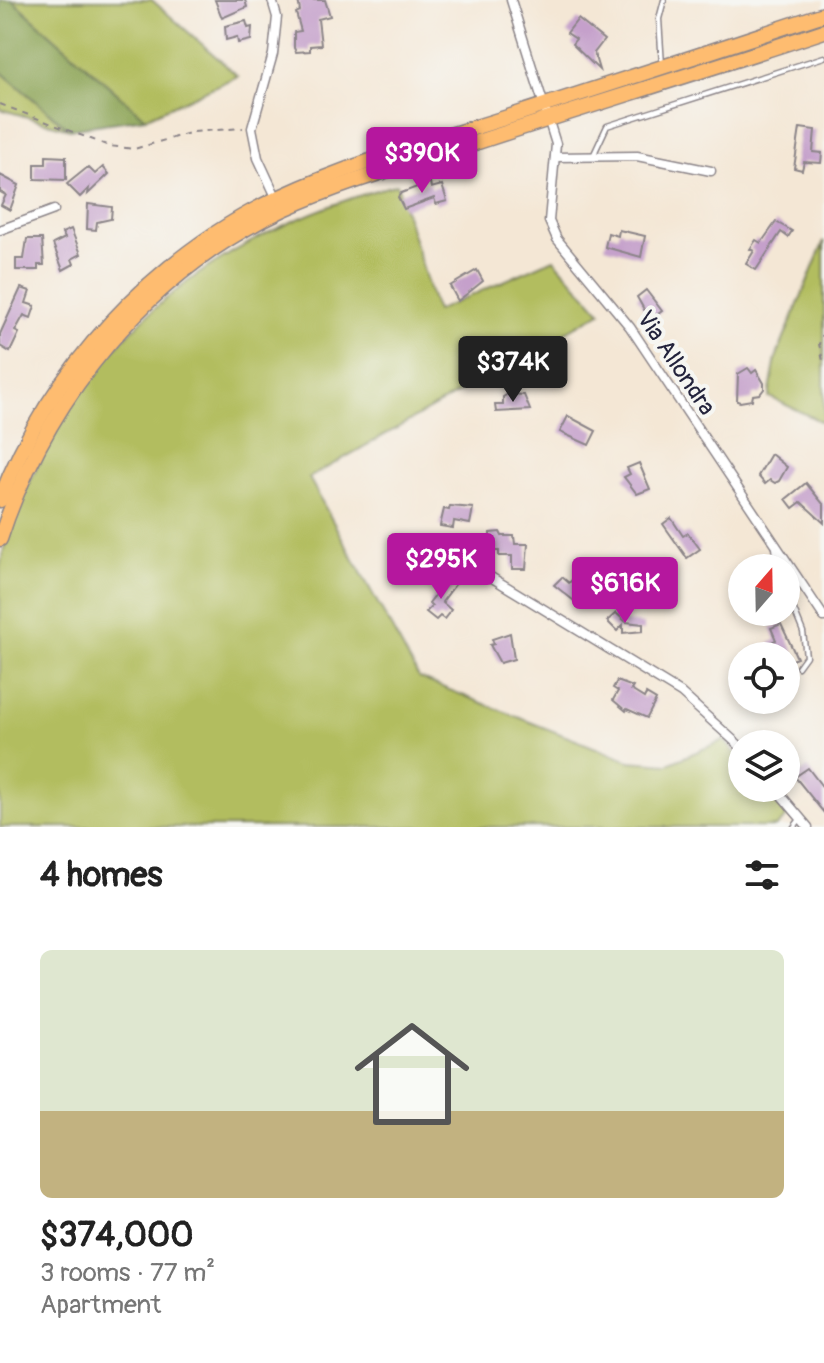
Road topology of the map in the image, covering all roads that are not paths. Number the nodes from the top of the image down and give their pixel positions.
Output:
1 (272, 0) edge
2 (511, 0) edge
3 (664, 0) edge
4 (824, 14) edge
5 (824, 31) edge
6 (824, 57) edge
7 (662, 67) junction
8 (547, 112) junction
9 (593, 156) junction
10 (555, 157) junction
11 (711, 171) dead end
12 (277, 199) junction
13 (54, 210) dead end
14 (0, 230) edge
15 (0, 500) edge
16 (0, 539) edge
17 (775, 547) junction
18 (453, 554) dead end
19 (776, 554) edge
20 (824, 617) edge
21 (800, 626) edge
22 (800, 664) edge
23 (728, 735) edge
24 (787, 802) edge
25 (801, 818) junction
26 (794, 827) edge
27 (808, 827) edge

1 - 12 street
2 - 8 street, Via Allondra
3 - 7 lane
4 - 7 main road
5 - 8 main road
6 - 9 lane
7 - 8 main road
8 - 10 street, Via Allondra
8 - 12 main road
8 - 16 main road
9 - 10 street
9 - 11 street
10 - 17 street, Via Allondra
12 - 15 main road
13 - 14 street
17 - 19 lane
17 - 20 street, Via Allondra
18 - 23 street
21 - 22 lane
24 - 25 street
25 - 26 lane
25 - 27 street

